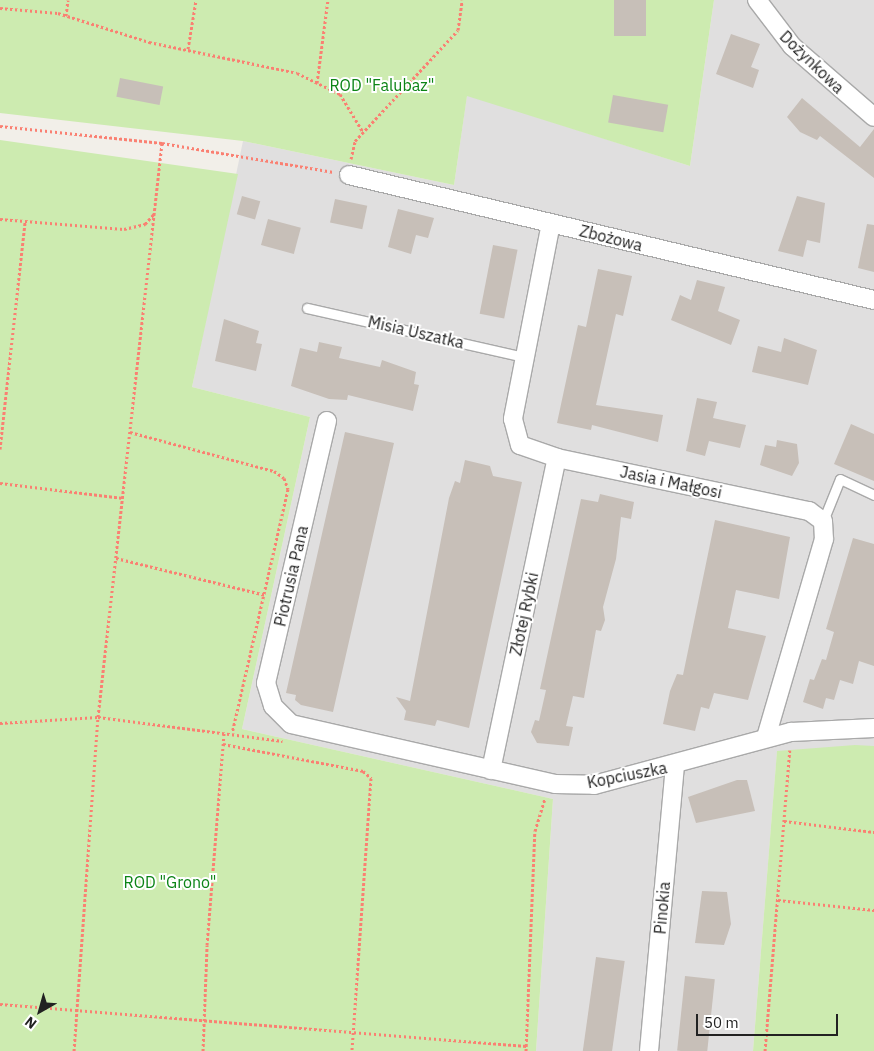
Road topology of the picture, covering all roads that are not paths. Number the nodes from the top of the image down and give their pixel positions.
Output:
1 (757, 0) edge
2 (874, 117) edge
3 (349, 175) road end
4 (551, 223) junction
5 (874, 300) edge
6 (307, 308) dead end
7 (525, 357) junction
8 (326, 421) dead end
9 (557, 458) junction
10 (874, 495) edge
11 (823, 521) junction
12 (874, 728) edge
13 (290, 733) joint
14 (766, 737) junction
15 (675, 765) junction
16 (491, 770) junction
17 (649, 1051) edge

1 - 2 street, Dożynkowa
3 - 4 street, Zbożowa
4 - 5 street, Zbożowa
4 - 7 street, Jasia i Małgosi
6 - 7 lane, Misia Uszatka
7 - 9 street, Jasia i Małgosi
8 - 13 street, Piotrusia Pana
9 - 11 street, Jasia i Małgosi
9 - 16 street, Złotej Rybki
10 - 11 lane
11 - 14 street
12 - 14 street, Kopciuszka
13 - 16 street, Kopciuszka
14 - 15 street, Kopciuszka
15 - 16 street, Kopciuszka
15 - 17 street, Pinokia

